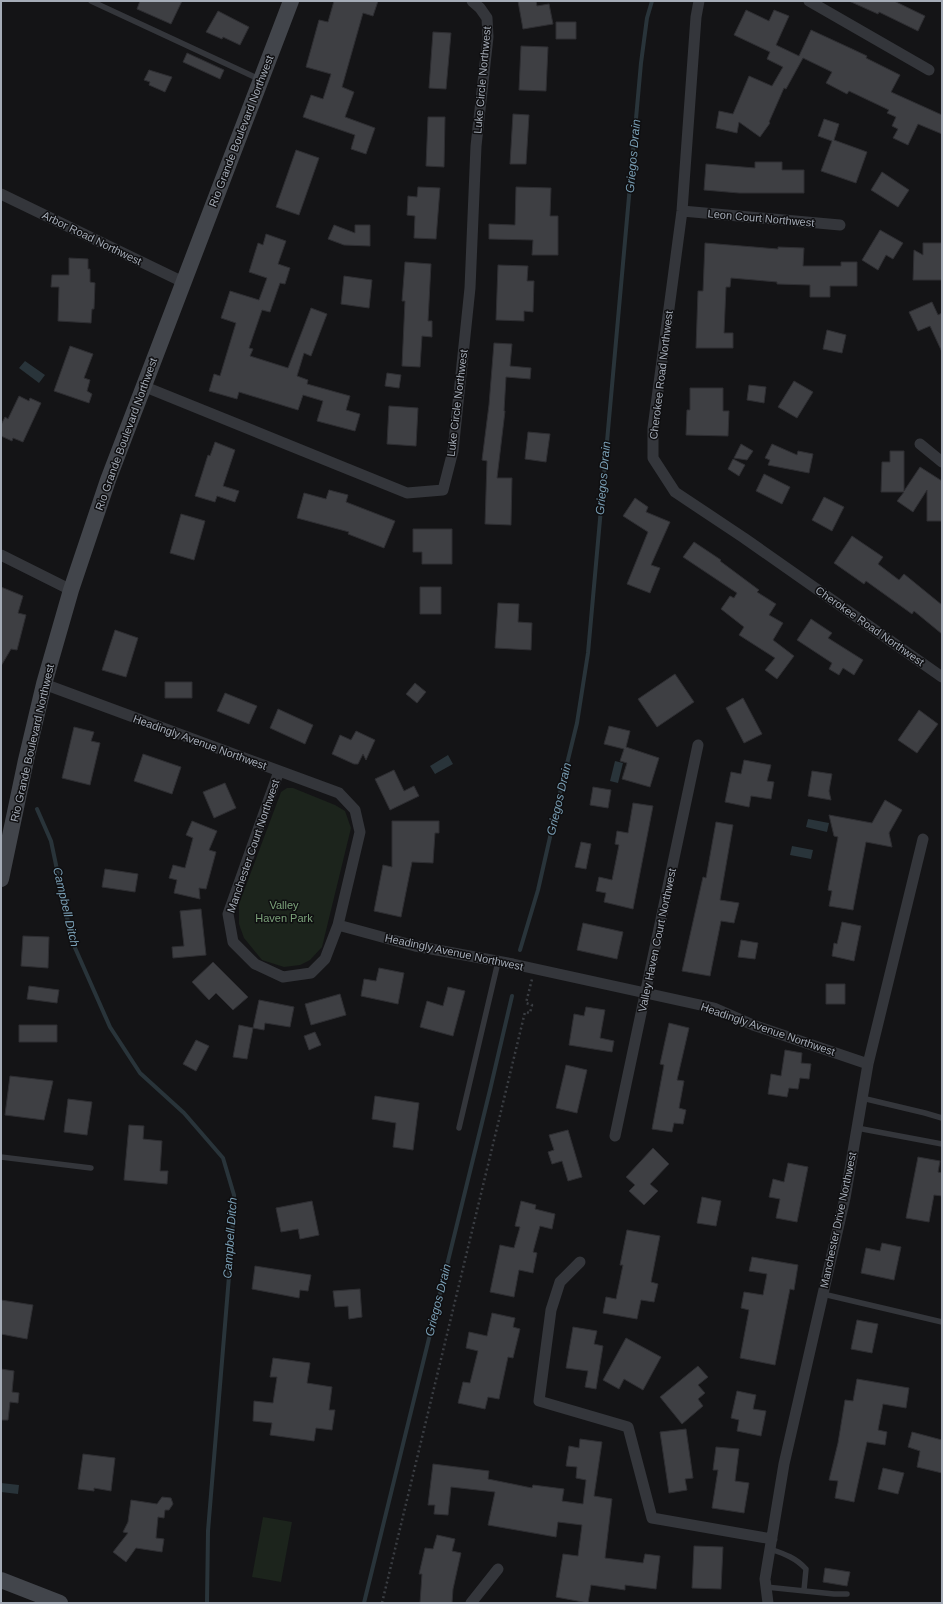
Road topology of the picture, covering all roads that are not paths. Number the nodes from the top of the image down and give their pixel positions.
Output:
1 (91, 1) edge
2 (291, 1) edge
3 (472, 1) edge
4 (699, 1) edge
5 (809, 1) edge
6 (929, 70) dead end
7 (261, 80) junction
8 (1, 194) edge
9 (682, 211) junction
10 (840, 225) dead end
11 (183, 282) junction
12 (144, 386) junction
13 (920, 444) dead end
14 (942, 462) edge
15 (1, 555) edge
16 (71, 590) junction
17 (942, 677) edge
18 (44, 684) junction
19 (698, 745) dead end
20 (279, 771) junction
21 (923, 839) dead end
22 (1, 879) edge
23 (338, 925) junction
24 (498, 962) junction
25 (646, 994) junction
26 (868, 1064) junction
27 (862, 1098) junction
28 (942, 1118) edge
29 (459, 1128) dead end
30 (857, 1128) junction
31 (615, 1136) dead end
32 (942, 1144) edge
33 (1, 1157) edge
34 (91, 1168) dead end
35 (580, 1262) dead end
36 (823, 1294) junction
37 (942, 1322) edge
38 (771, 1544) junction
39 (498, 1569) dead end
40 (1, 1580) edge
41 (766, 1586) junction
42 (804, 1590) junction
43 (847, 1594) dead end
44 (60, 1603) edge
45 (471, 1603) edge
46 (768, 1603) edge

1 - 7 lane
2 - 7 main road, Rio Grande Boulevard Northwest
3 - 12 street, Luke Circle Northwest
4 - 9 street, Cherokee Road Northwest
5 - 6 street
7 - 11 main road, Rio Grande Boulevard Northwest
8 - 11 street, Arbor Road Northwest
9 - 10 street, Leon Court Northwest
9 - 17 street, Cherokee Road Northwest
11 - 12 main road, Rio Grande Boulevard Northwest
12 - 16 main road, Rio Grande Boulevard Northwest
13 - 14 street
15 - 16 street
16 - 18 main road, Rio Grande Boulevard Northwest
18 - 20 street, Headingly Avenue Northwest
18 - 22 main road, Rio Grande Boulevard Northwest
19 - 25 street, Valley Haven Court Northwest
20 - 23 street, Headingly Avenue Northwest
20 - 23 street, Manchester Court Northwest
21 - 26 street, Manchester Drive Northwest
23 - 24 street, Headingly Avenue Northwest
24 - 25 street, Headingly Avenue Northwest
24 - 29 lane
25 - 26 street, Headingly Avenue Northwest
25 - 31 street, Valley Haven Court Northwest
26 - 27 street, Manchester Drive Northwest
27 - 28 lane
27 - 30 street, Manchester Drive Northwest
30 - 32 lane
30 - 36 street, Manchester Drive Northwest
33 - 34 lane
35 - 38 street
36 - 37 lane
36 - 38 street, Manchester Drive Northwest
38 - 41 street, Manchester Drive Northwest
38 - 42 lane
39 - 45 street
40 - 44 main road
41 - 42 lane
41 - 46 street, Manchester Drive Northwest
42 - 43 lane

